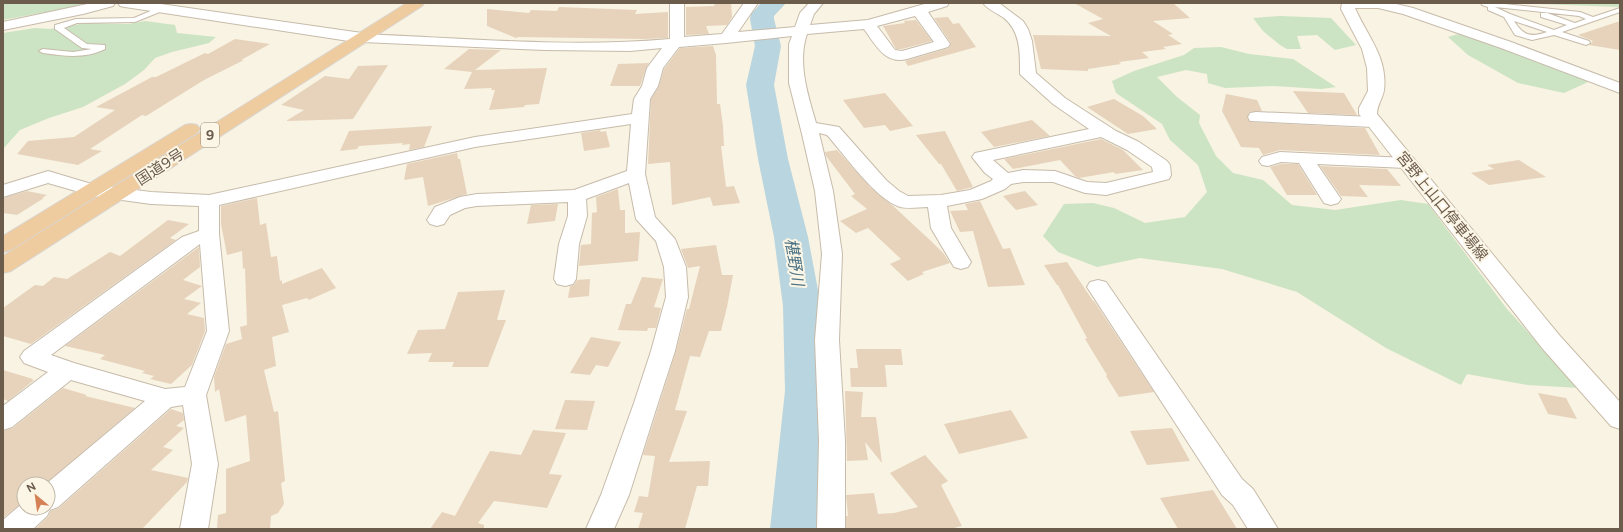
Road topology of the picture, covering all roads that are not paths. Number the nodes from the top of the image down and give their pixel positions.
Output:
1 (108, 3) edge
2 (125, 3) edge
3 (395, 3) edge
4 (417, 3) edge
5 (677, 3) edge
6 (751, 3) edge
7 (816, 3) edge
8 (942, 3) edge
9 (990, 3) edge
10 (1386, 3) edge
11 (1344, 4) edge
12 (1483, 4) edge
13 (1527, 8) junction
14 (163, 9) junction
15 (1620, 10) edge
16 (917, 11) junction
17 (1507, 16) junction
18 (1593, 19) junction
19 (868, 24) junction
20 (1574, 25) junction
21 (3, 26) edge
22 (798, 31) junction
23 (1556, 32) junction
24 (343, 36) junction
25 (362, 38) junction
26 (731, 38) junction
27 (1586, 42) dead end
28 (673, 44) junction
29 (43, 51) dead end
30 (1620, 88) edge
31 (1256, 117) dead end
32 (640, 118) junction
33 (1373, 122) junction
34 (810, 129) junction
35 (1104, 131) junction
36 (1305, 159) junction
37 (1268, 161) dead end
38 (1406, 163) junction
39 (636, 174) junction
40 (1005, 179) junction
41 (93, 190) junction
42 (3, 191) edge
43 (119, 193) junction
44 (576, 196) junction
45 (1331, 199) dead end
46 (209, 201) junction
47 (936, 201) junction
48 (437, 220) dead end
49 (209, 234) junction
50 (3, 245) edge
51 (961, 262) dead end
52 (3, 266) edge
53 (565, 279) dead end
54 (1098, 287) dead end
55 (67, 370) junction
56 (194, 395) junction
57 (165, 398) junction
58 (1619, 416) edge
59 (3, 420) edge
60 (56, 492) edge
61 (28, 516) edge
62 (13, 529) edge
63 (194, 529) edge
64 (600, 529) edge
65 (831, 529) edge
66 (1264, 529) edge

1 - 21 main road
2 - 14 main road
3 - 24 highway, 国道9号 / 9
4 - 25 highway, 国道9号 / 9
5 - 28 street
6 - 26 street
7 - 22 street
8 - 16 street
9 - 35 street
10 - 11 main road, 宮野上山口停車場線
10 - 30 street
11 - 33 main road, 宮野上山口停車場線
12 - 13 lane
12 - 17 lane
13 - 18 lane
13 - 20 lane
14 - 24 main road
14 - 29 lane
15 - 18 lane
16 - 19 street
16 - 19 street
17 - 23 lane
17 - 23 lane
18 - 20 lane
19 - 22 street
20 - 23 lane
22 - 26 street
22 - 34 street
23 - 27 lane
24 - 25 main road
24 - 41 highway, 国道9号 / 9
25 - 28 street
25 - 43 highway, 国道9号 / 9
26 - 28 street
28 - 32 street
31 - 33 street
32 - 39 street
32 - 46 street
33 - 38 main road, 宮野上山口停車場線
34 - 47 street
34 - 65 street
35 - 40 street
35 - 40 street
36 - 37 street
36 - 38 street
36 - 45 street
38 - 58 main road, 宮野上山口停車場線
39 - 44 street
39 - 64 street
40 - 47 street
41 - 42 street
41 - 43 street
41 - 50 highway, 国道9号 / 9
43 - 46 street
43 - 52 highway, 国道9号 / 9
44 - 48 street
44 - 53 street
46 - 49 street
47 - 51 street
49 - 55 street
49 - 56 street
54 - 66 street
55 - 57 street
55 - 59 street
56 - 57 street
56 - 63 street
57 - 60 street
61 - 62 street

